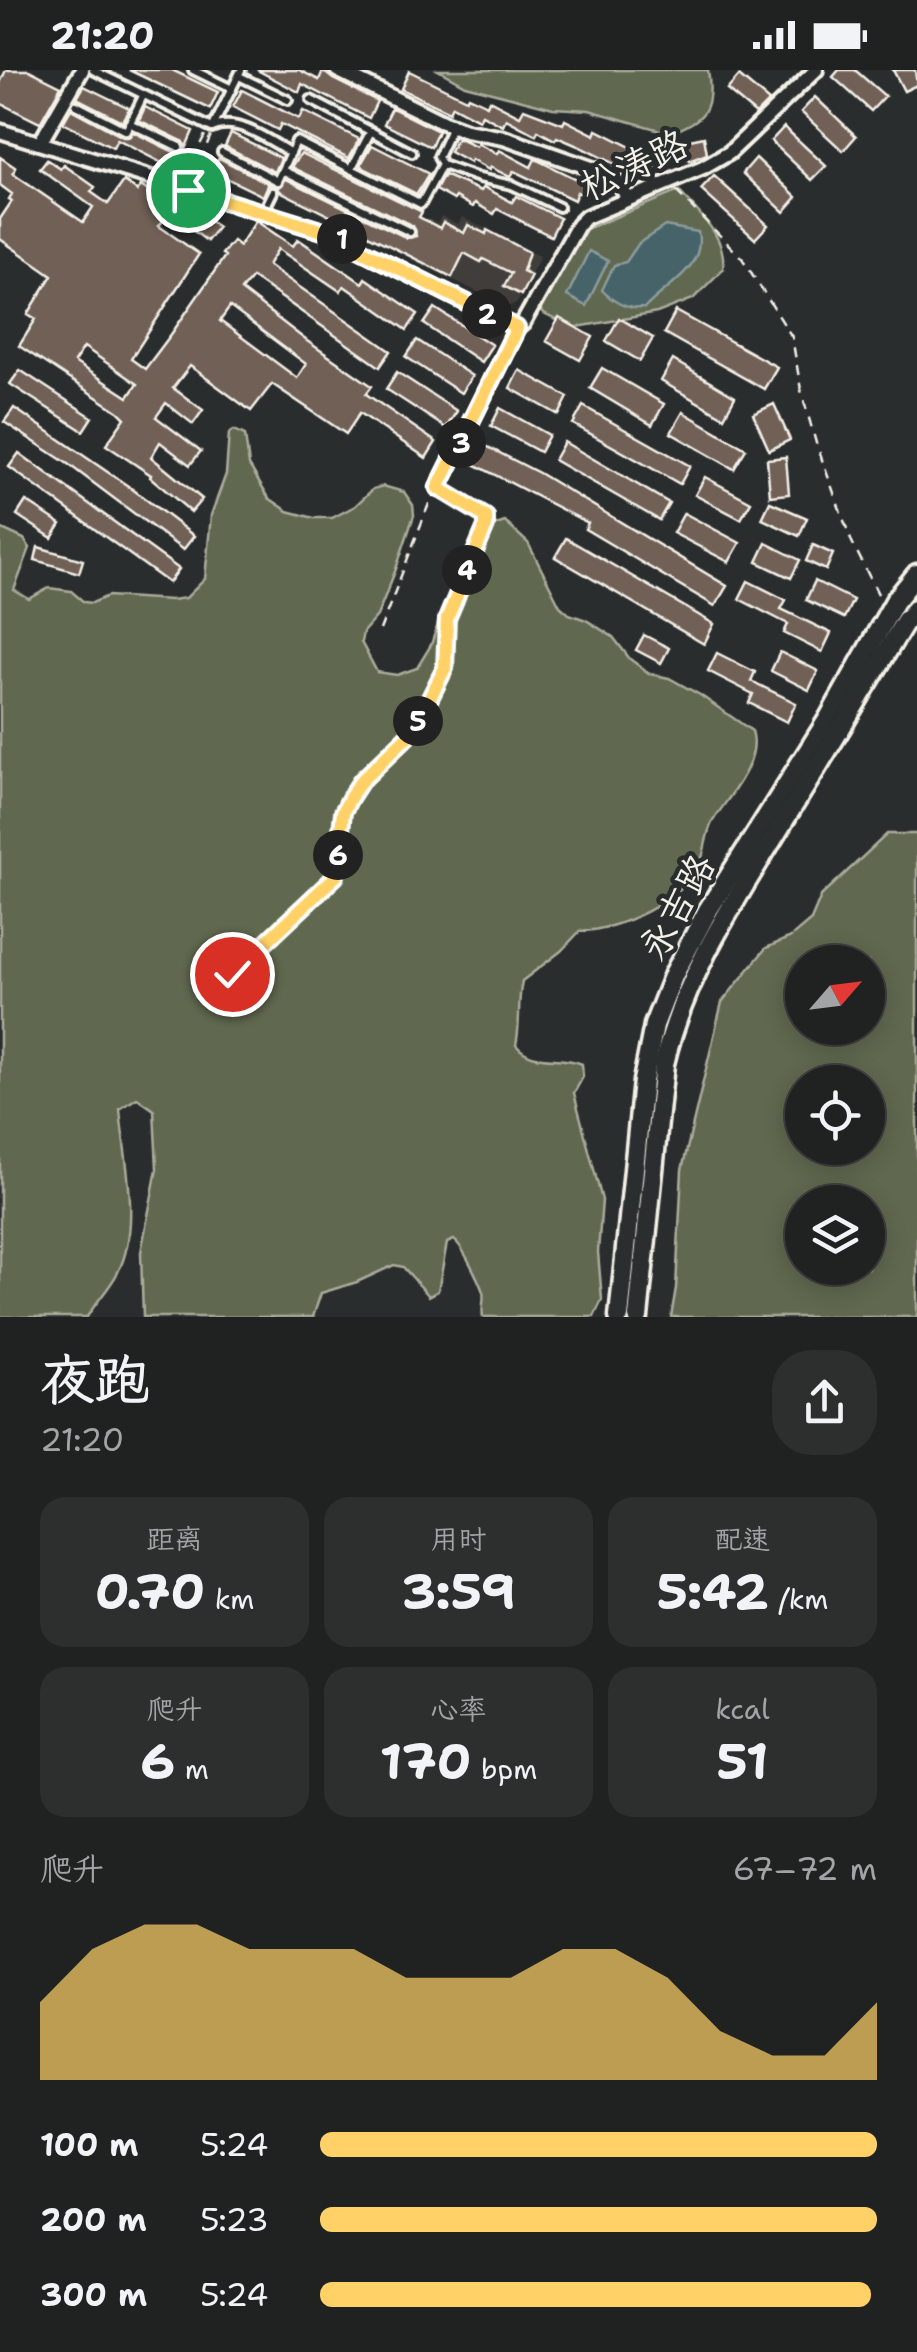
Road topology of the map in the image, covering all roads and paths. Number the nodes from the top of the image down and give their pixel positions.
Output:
1 (82, 70) edge
2 (93, 70) edge
3 (193, 70) edge
4 (337, 70) edge
5 (816, 70) edge
6 (240, 73) edge
7 (232, 90) junction
8 (143, 96) junction
9 (288, 100) dead end
10 (311, 100) dead end
11 (76, 105) dead end
12 (129, 123) junction
13 (453, 126) junction
14 (212, 128) junction
15 (0, 131) edge
16 (370, 131) junction
17 (40, 144) junction
18 (179, 147) dead end
19 (222, 152) dead end
20 (291, 153) junction
21 (412, 153) dead end
22 (442, 165) junction
23 (351, 168) junction
24 (284, 170) junction
25 (668, 183) junction
26 (184, 188) junction
27 (273, 192) dead end
28 (627, 198) junction
29 (559, 207) dead end
30 (264, 212) junction
31 (410, 232) dead end
32 (517, 328) junction
33 (438, 488) junction
34 (917, 574) edge
35 (881, 600) dead end
36 (917, 608) edge
37 (380, 630) dead end
38 (232, 974) dead end
39 (619, 1317) edge
40 (638, 1317) edge

1 - 17 street
2 - 8 lane
3 - 7 lane
4 - 13 street
5 - 25 street, 松涛路
6 - 7 lane
6 - 9 lane
7 - 14 lane
8 - 12 lane
8 - 14 lane
10 - 16 lane
11 - 12 lane
12 - 18 lane
13 - 22 lane
13 - 28 street
14 - 20 lane
14 - 26 path
14 - 26 path
15 - 17 street
16 - 21 lane
16 - 23 lane
17 - 26 street
19 - 24 lane
20 - 23 lane
20 - 24 lane
22 - 23 lane
22 - 29 lane
24 - 31 lane
25 - 28 street, 松涛路
25 - 35 path
26 - 30 street
27 - 30 lane
28 - 32 street, 松涛路
30 - 32 street
32 - 33 street, 松涛路
33 - 37 path
33 - 38 path
34 - 39 main road, 永吉路
36 - 40 main road, 永吉路

